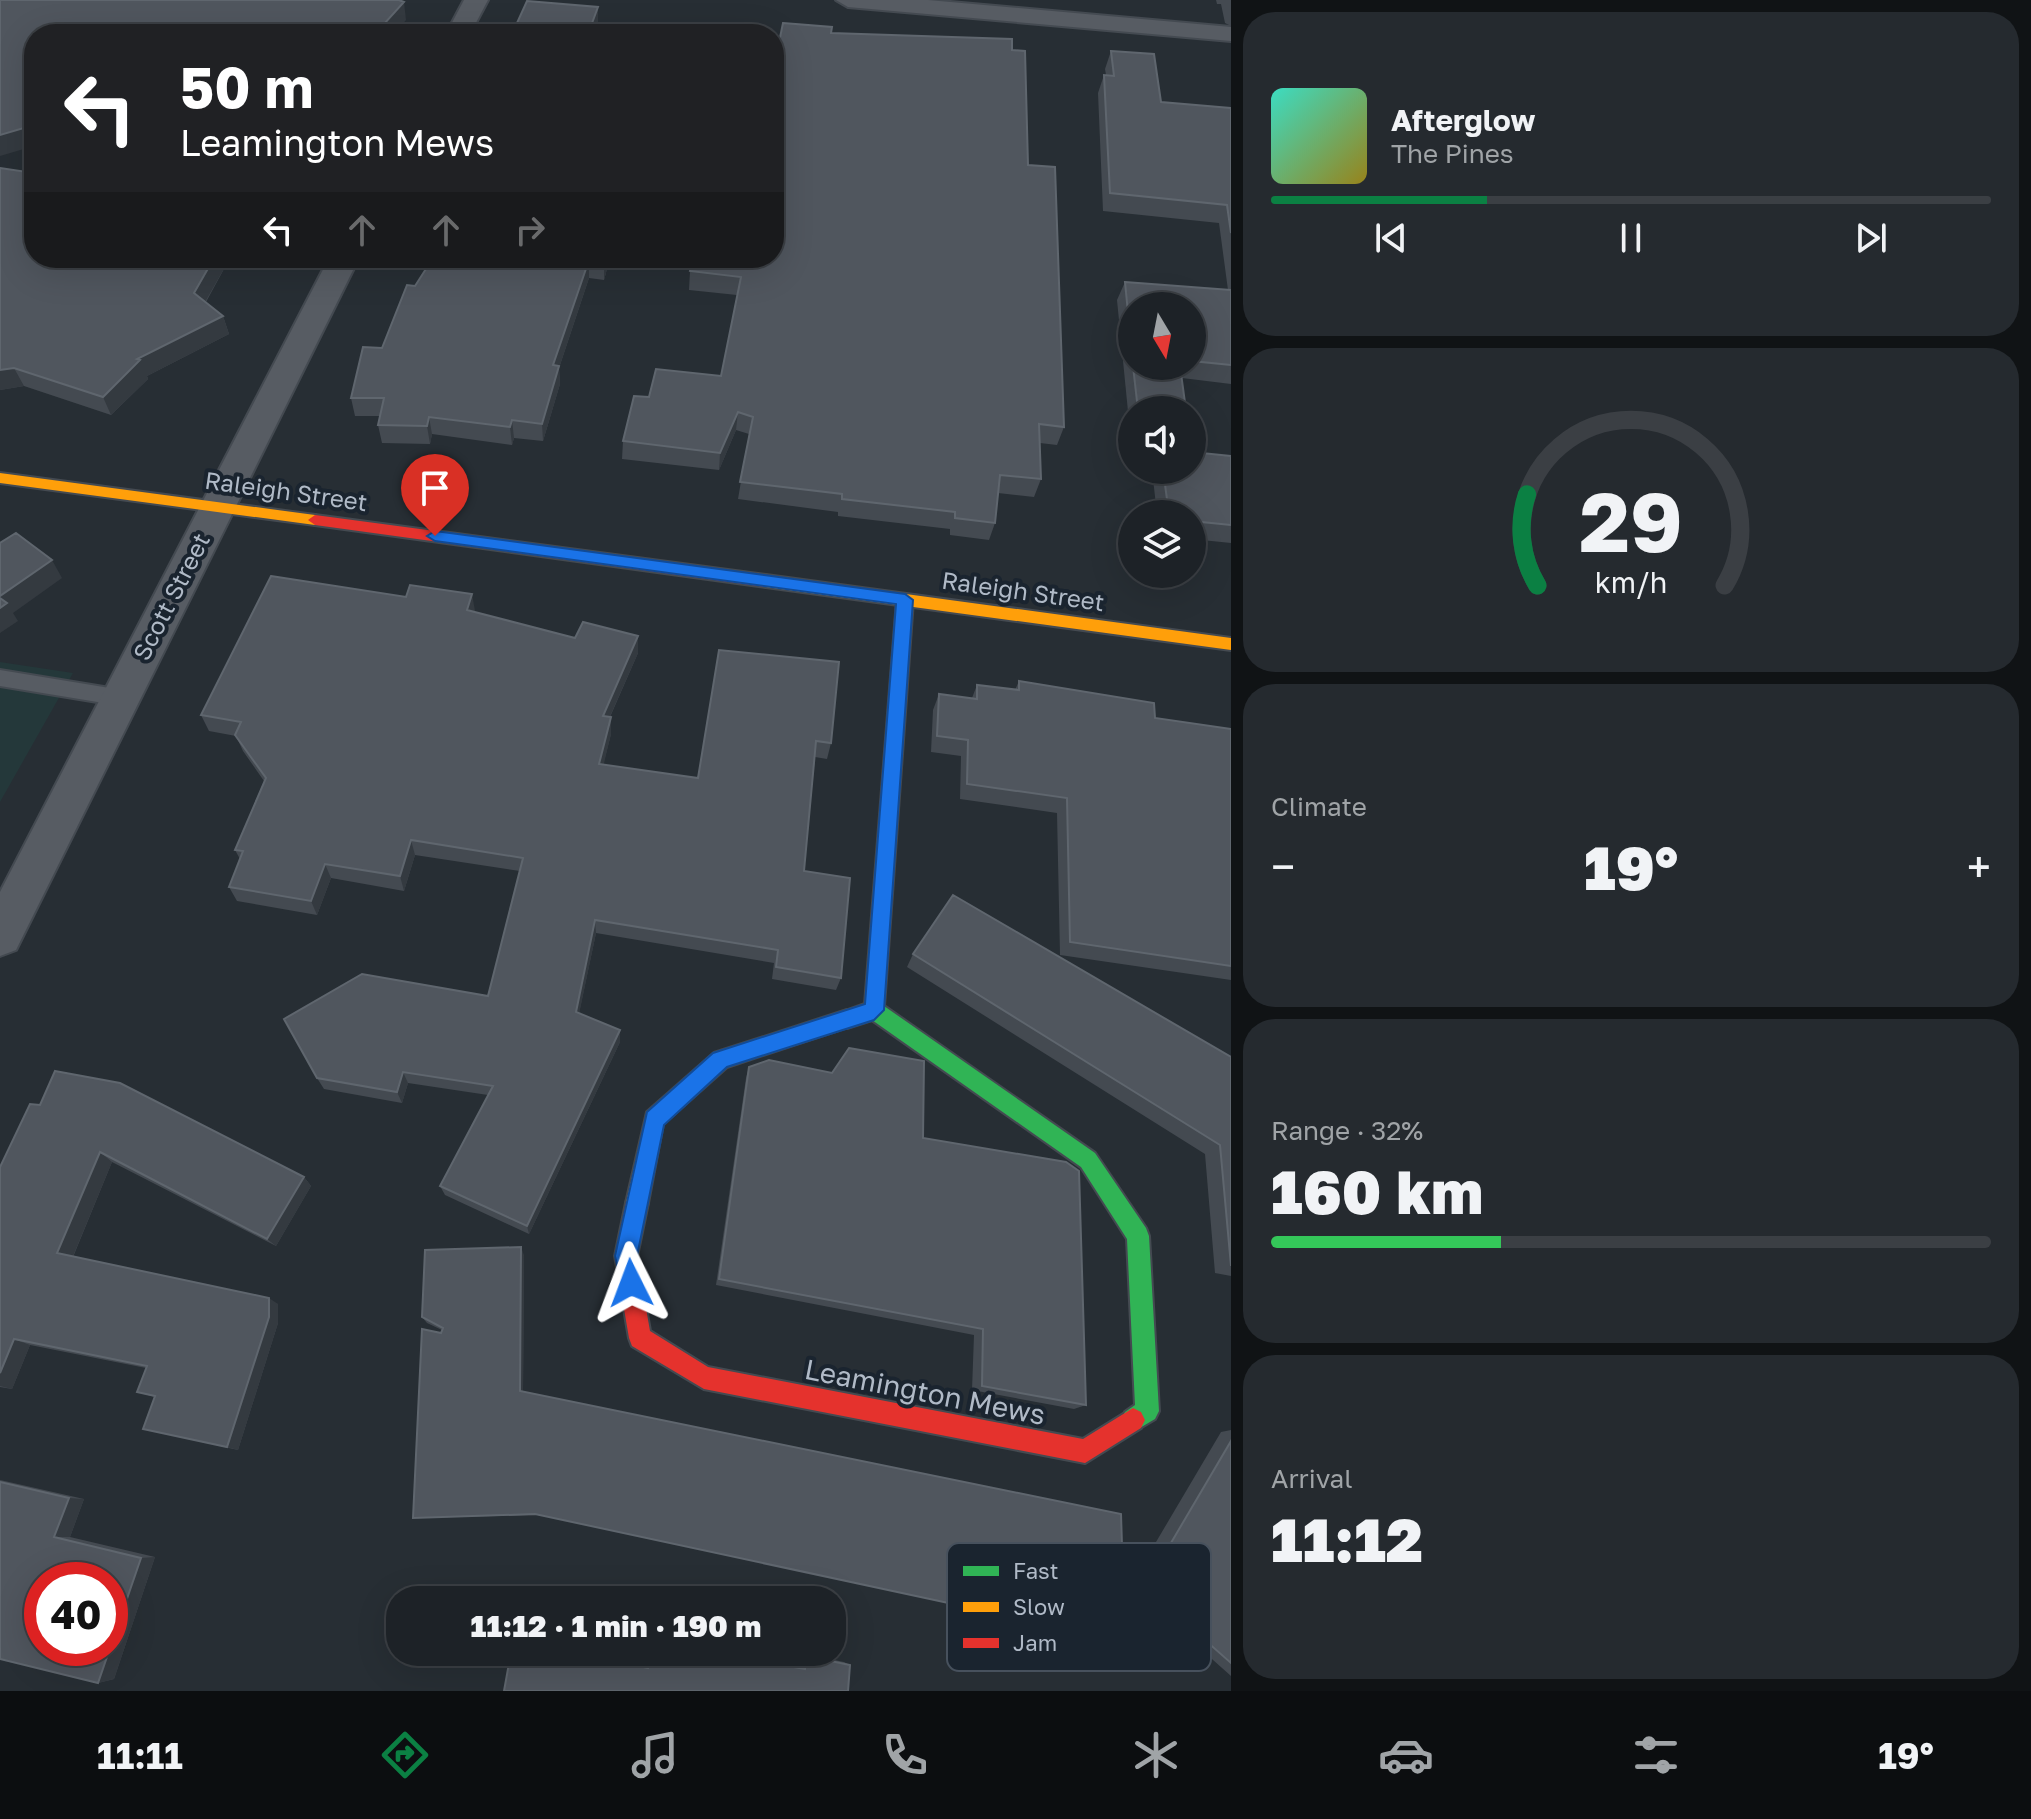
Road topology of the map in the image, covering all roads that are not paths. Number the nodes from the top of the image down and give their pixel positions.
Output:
1 (476, 0) edge
2 (848, 0) edge
3 (463, 24) edge
4 (1231, 34) edge
5 (339, 268) edge
6 (0, 478) edge
7 (217, 506) junction
8 (905, 600) junction
9 (1231, 644) edge
10 (0, 678) edge
11 (122, 698) junction
12 (0, 936) edge
13 (874, 1010) junction

1 - 3 street
2 - 4 street
5 - 7 street, Scott Street
6 - 7 street, Raleigh Street
7 - 8 street, Raleigh Street
7 - 11 street, Scott Street
8 - 9 street, Raleigh Street
8 - 13 street
10 - 11 lane
11 - 12 street, Scott Street
13 - 13 street, Leamington Mews

